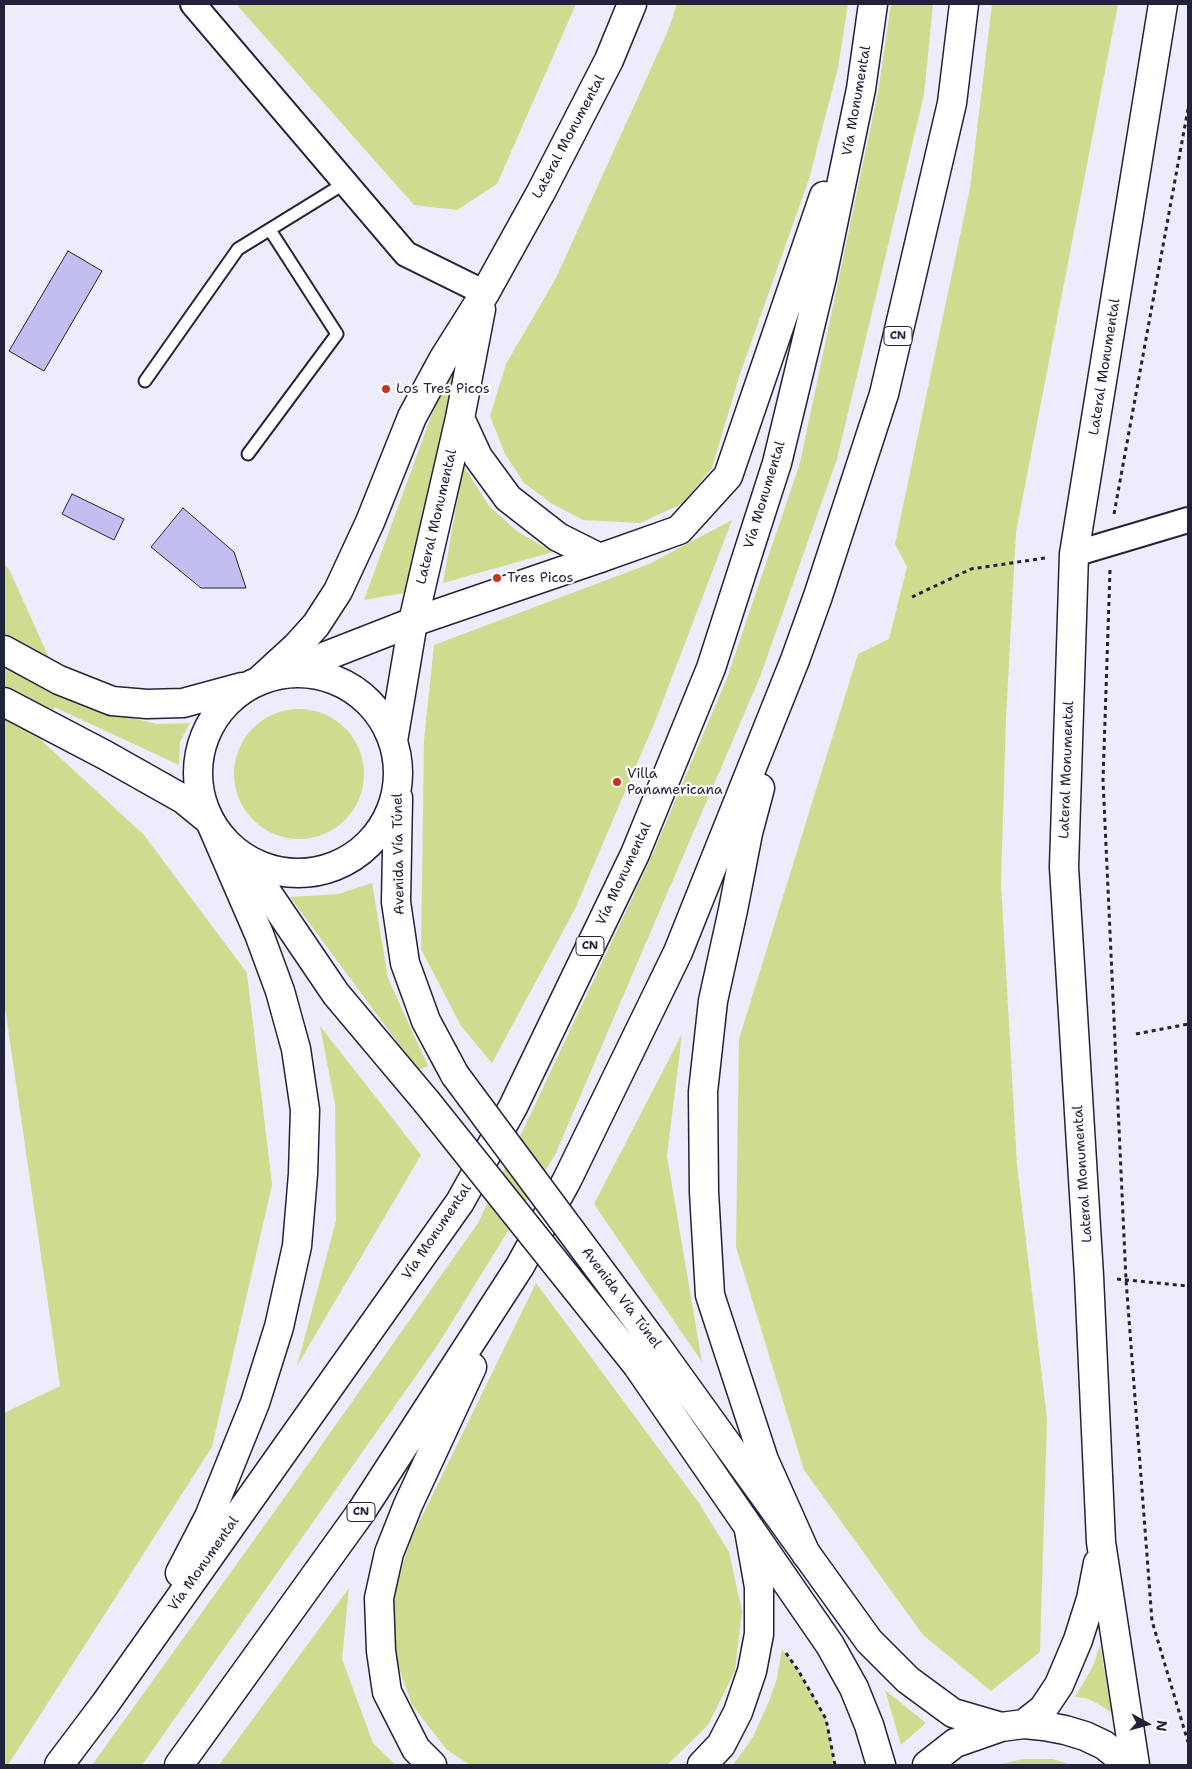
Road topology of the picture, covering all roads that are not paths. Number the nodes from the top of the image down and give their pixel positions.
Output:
1 (193, 4) edge
2 (632, 4) edge
3 (873, 4) edge
4 (964, 4) edge
5 (1164, 4) edge
6 (861, 89) junction
7 (345, 183) junction
8 (270, 230) junction
9 (484, 293) junction
10 (145, 381) dead end
11 (460, 418) junction
12 (248, 454) dead end
13 (1188, 520) edge
14 (1074, 554) junction
15 (600, 558) junction
16 (413, 622) junction
17 (4, 650) edge
18 (795, 660) junction
19 (261, 680) junction
20 (4, 702) edge
21 (393, 741) junction
22 (398, 781) junction
23 (210, 821) junction
24 (243, 857) junction
25 (520, 1266) junction
26 (749, 1530) junction
27 (1101, 1542) junction
28 (806, 1554) junction
29 (105, 1704) junction
30 (1012, 1726) junction
31 (58, 1765) edge
32 (179, 1765) edge
33 (432, 1765) edge
34 (702, 1765) edge
35 (881, 1765) edge
36 (927, 1765) edge
37 (1129, 1765) edge
38 (1135, 1765) edge

1 - 7 street
2 - 9 main road, Lateral Monumental
3 - 6 main road, Vía Monumental / CN
4 - 18 main road, CN
5 - 14 main road, Lateral Monumental
6 - 15 main road
6 - 29 main road, Vía Monumental / CN
7 - 8 lane
7 - 9 street
8 - 10 lane
8 - 12 lane
9 - 11 main road, Lateral Monumental
9 - 19 main road, Lateral Monumental
11 - 15 main road
11 - 16 main road, Lateral Monumental
13 - 14 street
14 - 27 main road, Lateral Monumental
15 - 16 main road
16 - 19 main road
16 - 21 main road, Lateral Monumental
17 - 19 main road
18 - 25 main road, CN
18 - 28 main road
19 - 21 main road
19 - 23 main road, Lateral Monumental
20 - 23 main road
21 - 22 main road
22 - 24 main road
22 - 28 main road, Avenida Vía Túnel, bridge
23 - 24 main road
23 - 29 main road
24 - 26 main road, Avenida Vía Túnel, bridge
25 - 32 main road, CN
25 - 33 main road
26 - 34 main road
26 - 35 main road, Avenida Vía Túnel
27 - 30 main road, Lateral Monumental
27 - 38 main road, Lateral Monumental
28 - 30 main road, Avenida Vía Túnel
29 - 31 main road, Vía Monumental / CN
30 - 36 main road
30 - 37 main road, Avenida Vía Túnel

